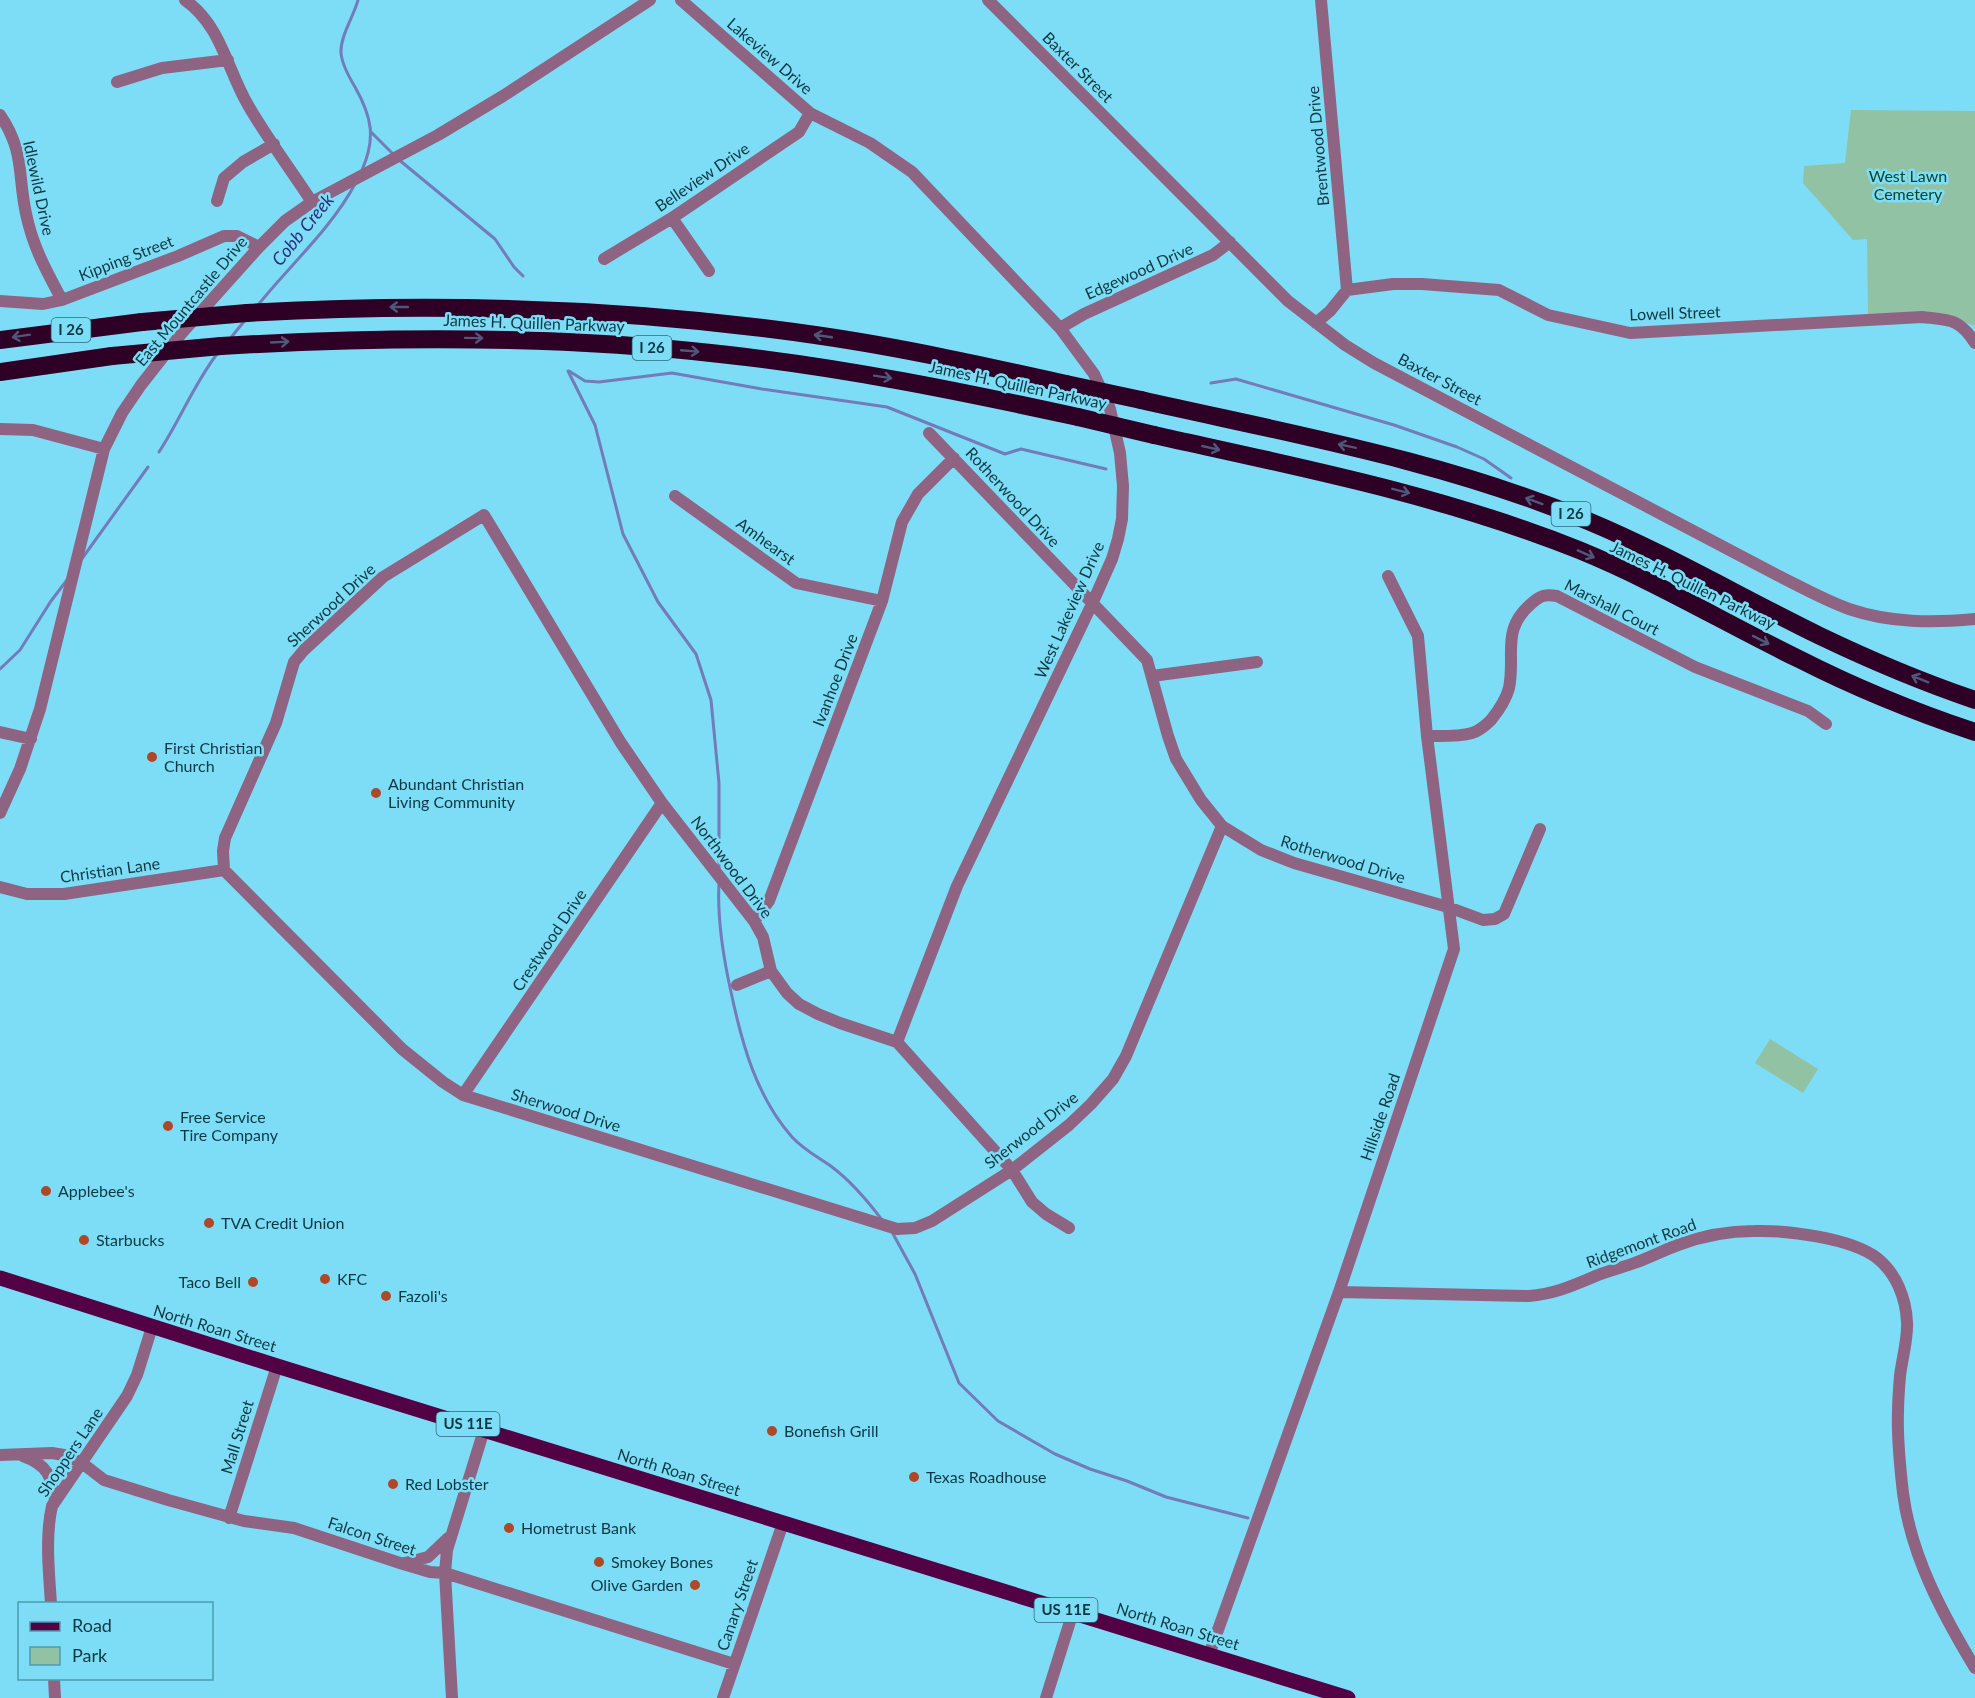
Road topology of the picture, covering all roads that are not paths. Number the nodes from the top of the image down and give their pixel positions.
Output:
1 (185, 0) edge
2 (650, 0) edge
3 (681, 0) edge
4 (988, 0) edge
5 (1321, 0) edge
6 (228, 60) junction
7 (117, 82) dead end
8 (810, 113) junction
9 (0, 115) edge
10 (274, 144) junction
11 (217, 201) dead end
12 (312, 202) junction
13 (672, 218) junction
14 (1230, 242) junction
15 (259, 246) junction
16 (604, 259) dead end
17 (709, 271) dead end
18 (1347, 290) junction
19 (62, 300) junction
20 (0, 301) edge
21 (1316, 323) junction
22 (1060, 328) junction
23 (0, 340) edge
24 (1975, 343) edge
25 (0, 372) edge
26 (0, 429) edge
27 (929, 434) dead end
28 (104, 449) junction
29 (954, 458) junction
30 (675, 496) dead end
31 (484, 515) joint
32 (1388, 576) dead end
33 (882, 601) junction
34 (1092, 604) junction
35 (1975, 619) edge
36 (1257, 662) dead end
37 (1152, 676) junction
38 (1975, 700) edge
39 (1826, 724) dead end
40 (0, 732) edge
41 (1975, 732) edge
42 (1426, 736) junction
43 (31, 739) junction
44 (662, 803) junction
45 (0, 813) edge
46 (1222, 826) junction
47 (1540, 830) dead end
48 (224, 870) junction
49 (0, 887) edge
50 (1448, 907) junction
51 (754, 921) junction
52 (771, 971) junction
53 (737, 985) dead end
54 (897, 1042) junction
55 (463, 1095) junction
56 (1012, 1170) junction
57 (1069, 1228) dead end
58 (0, 1278) edge
59 (1339, 1292) junction
60 (152, 1327) junction
61 (277, 1366) junction
62 (484, 1430) junction
63 (19, 1454) junction
64 (0, 1455) edge
65 (82, 1463) junction
66 (55, 1500) junction
67 (229, 1518) junction
68 (783, 1523) junction
69 (451, 1535) junction
70 (403, 1564) junction
71 (445, 1573) junction
72 (51, 1602) edge
73 (1072, 1612) junction
74 (1209, 1655) junction
75 (734, 1664) junction
76 (1975, 1668) edge
77 (54, 1680) edge
78 (55, 1698) edge
79 (452, 1698) edge
80 (723, 1698) edge
81 (1046, 1698) edge
82 (1348, 1698) edge

1 - 6 street
2 - 12 street, East Mountcastle Drive
3 - 8 street, Lakeview Drive
4 - 14 street, Baxter Street
5 - 18 street, Brentwood Drive
6 - 7 street
6 - 10 street
8 - 13 street, Belleview Drive
8 - 22 street, West Lakeview Drive
9 - 19 street, Idlewild Drive
10 - 11 street
10 - 12 street
12 - 15 street, East Mountcastle Drive
13 - 16 street, Belleview Drive
13 - 17 street
14 - 21 street, Baxter Street
14 - 22 street, Edgewood Drive
15 - 19 street, Kipping Street
15 - 28 street, East Mountcastle Drive
18 - 21 street
18 - 24 street, Lowell Street
19 - 20 street, Kipping Street
21 - 35 street, Baxter Street
22 - 34 street, West Lakeview Drive
38 -> 23 highway, James H. Quillen Parkway / I 26, bridge
25 -> 41 highway, James H. Quillen Parkway / I 26, bridge
26 - 28 street
27 - 29 street, Rotherwood Drive
28 - 43 street, East Mountcastle Drive
29 - 33 street, Ivanhoe Drive
29 - 34 street, Rotherwood Drive
30 - 33 street, Amhearst
31 - 44 street, Northwood Drive
31 - 48 street, Sherwood Drive
32 - 42 street, Hillside Road
33 - 51 street, Ivanhoe Drive
34 - 37 street, Rotherwood Drive
34 - 54 street, West Lakeview Drive
36 - 37 street
37 - 46 street, Rotherwood Drive
39 - 42 street, Marshall Court
40 - 43 street
42 - 50 street, Hillside Road
43 - 45 street, East Mountcastle Drive
44 - 51 street, Northwood Drive
44 - 55 street, Crestwood Drive
46 - 50 street, Rotherwood Drive
46 - 56 street, Sherwood Drive
47 - 50 street, Rotherwood Drive
48 - 49 street, Christian Lane
48 - 55 street, Sherwood Drive
50 - 59 street, Hillside Road
51 - 52 street, Northwood Drive
52 - 53 street
52 - 54 street, Northwood Drive
54 - 56 street, Northwood Drive
55 - 56 street, Sherwood Drive
56 - 57 street, Northwood Drive
58 - 60 main road, North Roan Street / US 11E
59 - 74 street, Hillside Road
59 - 76 street, Ridgemont Road
60 - 61 main road, North Roan Street / US 11E
60 - 65 street, Shoppers Lane
61 - 62 main road, North Roan Street / US 11E
61 - 67 street, Mall Street
62 - 68 main road, North Roan Street / US 11E
62 - 69 street
63 - 64 street, Falcon Street
63 - 65 street, Falcon Street
63 - 66 street
65 - 66 street, Shoppers Lane
65 - 67 street, Falcon Street
66 - 72 street, Shoppers Lane
67 - 70 street, Falcon Street
68 - 73 main road, North Roan Street / US 11E
68 - 75 street, Canary Street
69 - 70 street
69 - 71 street
70 - 71 street, Falcon Street
71 - 75 street, Falcon Street
71 - 79 street
73 - 74 main road, North Roan Street / US 11E
73 - 81 street
74 - 82 main road, North Roan Street / US 11E
75 - 80 street, Canary Street
77 - 78 street

